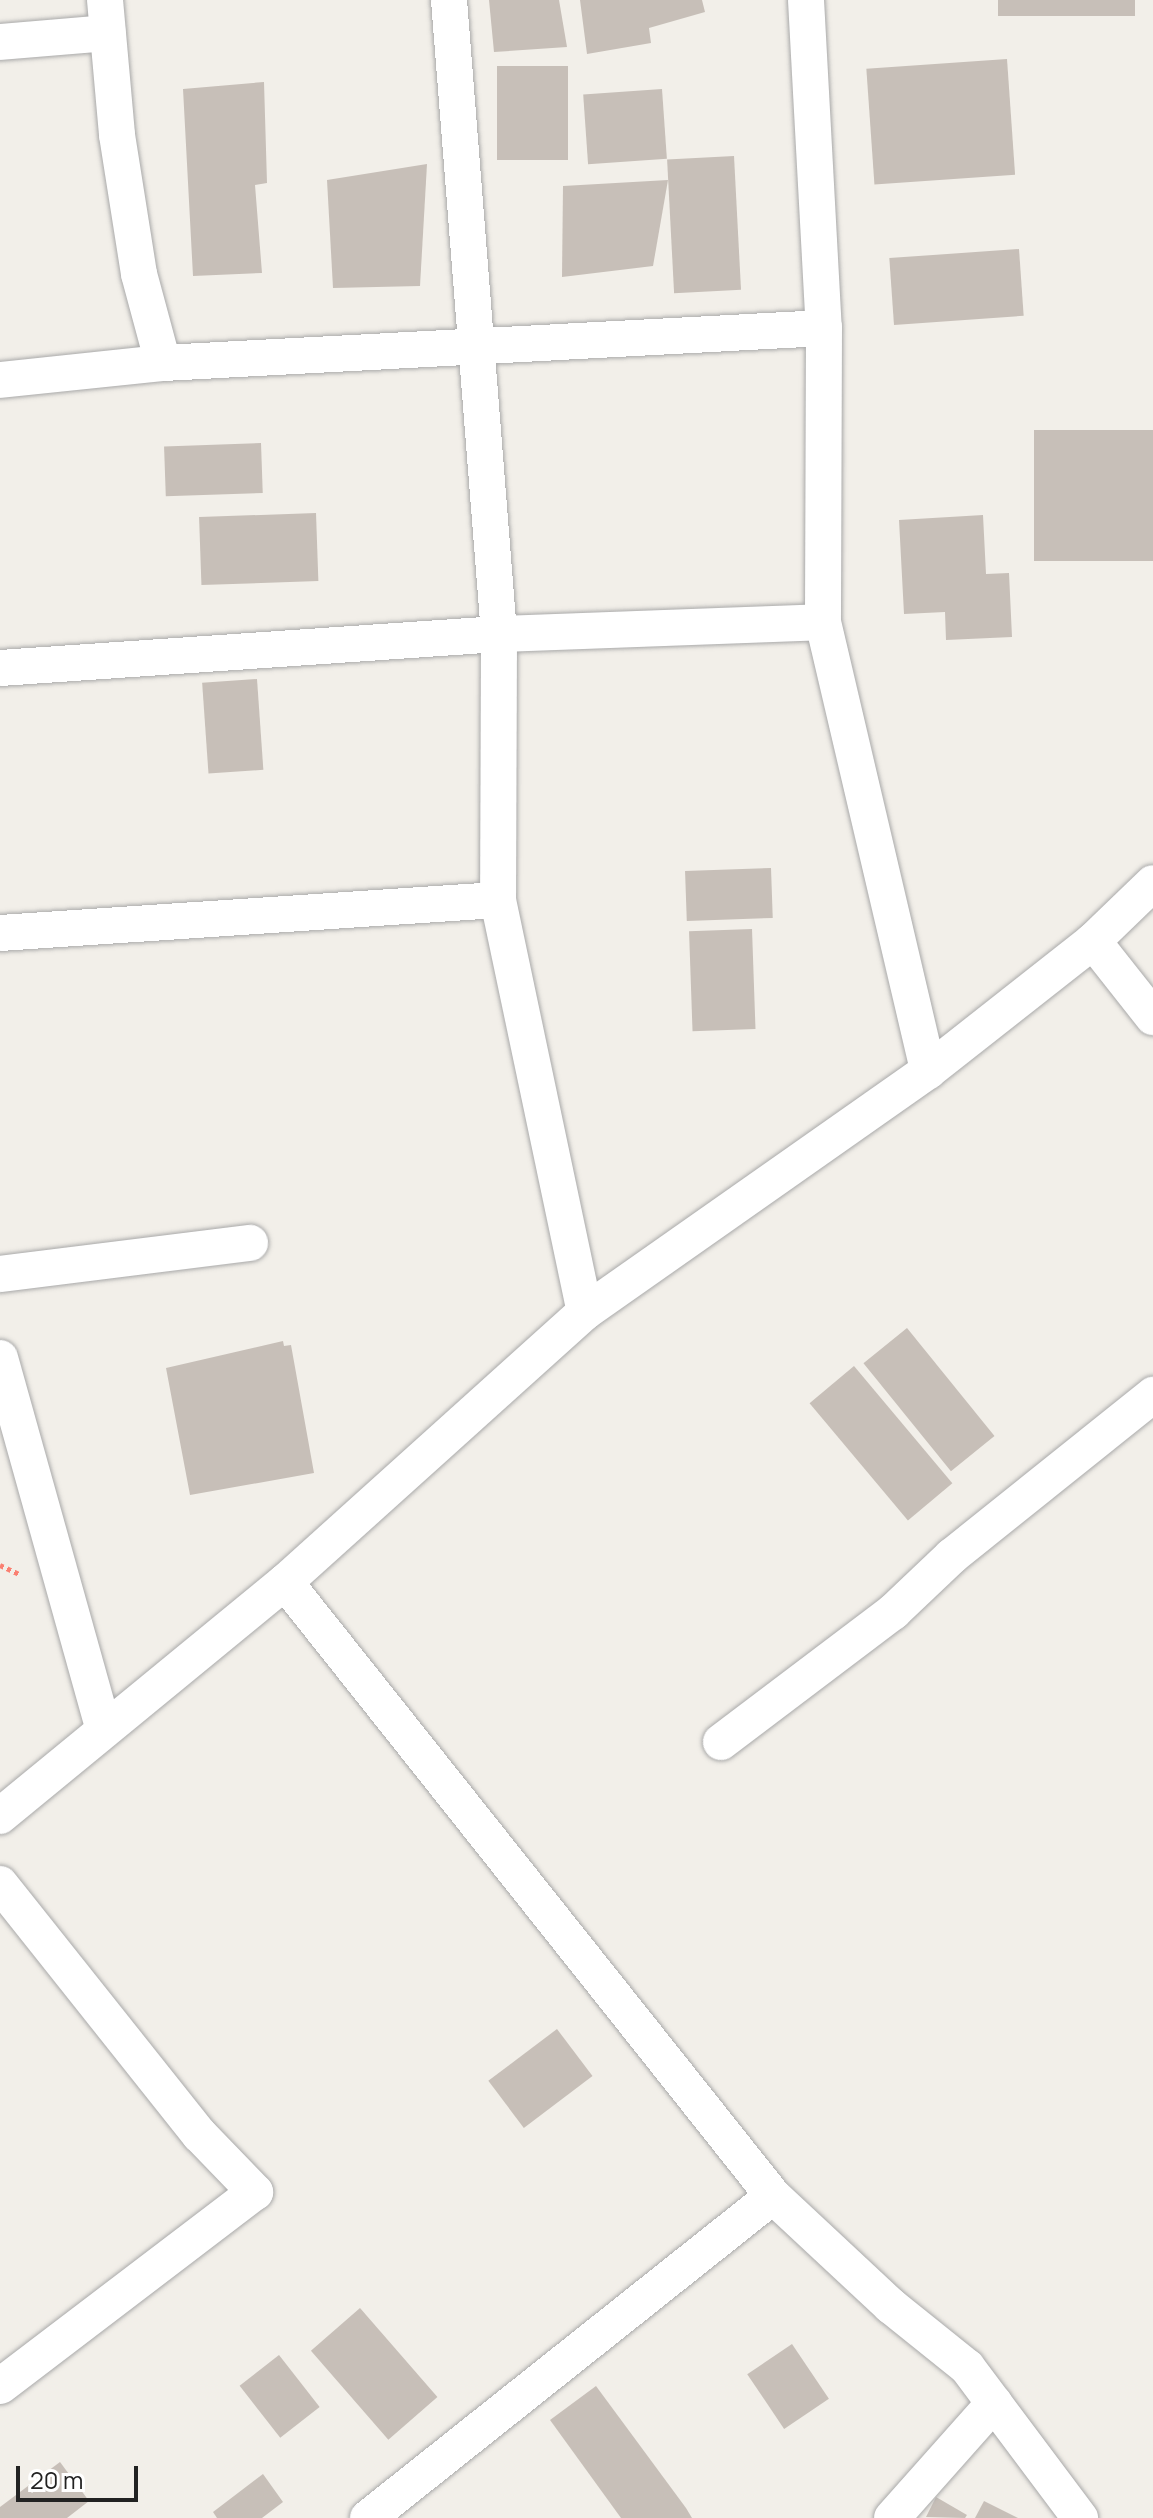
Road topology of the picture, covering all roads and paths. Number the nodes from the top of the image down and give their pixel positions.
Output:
1 (449, 0) edge
2 (806, 0) edge
3 (107, 17) edge
4 (0, 42) edge
5 (824, 328) junction
6 (479, 348) junction
7 (163, 363) junction
8 (0, 380) edge
9 (823, 622) junction
10 (499, 634) junction
11 (0, 668) edge
12 (1153, 883) edge
13 (498, 900) junction
14 (0, 933) edge
15 (1093, 941) junction
16 (1153, 1017) edge
17 (928, 1071) junction
18 (250, 1243) dead end
19 (0, 1274) edge
20 (585, 1312) junction
21 (0, 1358) edge
22 (1153, 1395) edge
23 (285, 1582) junction
24 (103, 1728) junction
25 (721, 1742) dead end
26 (0, 1816) edge
27 (0, 1884) edge
28 (773, 2196) junction
29 (0, 2386) edge
30 (994, 2403) junction
31 (368, 2518) edge
32 (892, 2518) edge
33 (1080, 2518) edge

1 - 6 street
2 - 5 street
3 - 4 street
3 - 7 street
5 - 6 street
5 - 9 street
6 - 7 street
6 - 10 street
7 - 8 street
9 - 10 street
9 - 17 street
10 - 11 street
10 - 13 street
12 - 15 street
13 - 14 street
13 - 20 street
15 - 16 street
15 - 17 street
17 - 20 street
18 - 19 street
20 - 23 street
21 - 24 street
22 - 25 street
23 - 24 street
23 - 28 street
24 - 26 street
27 - 29 street
28 - 30 street
28 - 31 street
30 - 32 street
30 - 33 street

